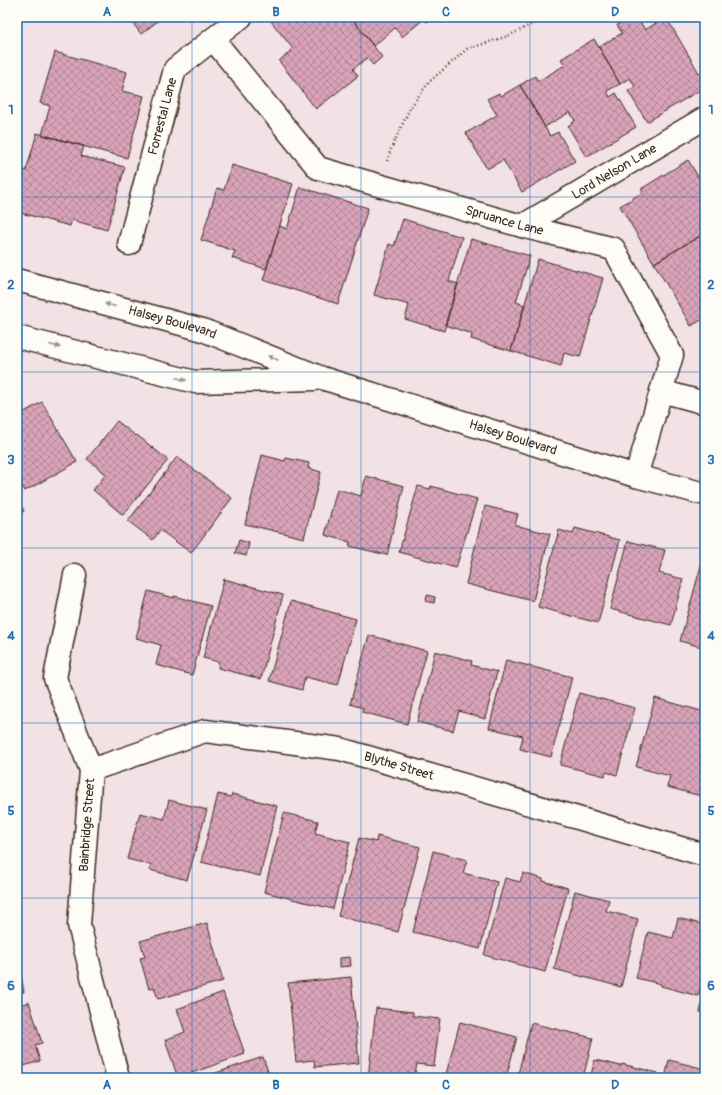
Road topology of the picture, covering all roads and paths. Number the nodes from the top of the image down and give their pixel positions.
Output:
1 (547, 17) edge
2 (237, 19) edge
3 (213, 39) junction
4 (705, 118) edge
5 (379, 186) junction
6 (522, 226) junction
7 (129, 244) dead end
8 (17, 280) edge
9 (17, 337) edge
10 (322, 378) junction
11 (661, 391) junction
12 (705, 403) edge
13 (636, 476) junction
14 (705, 494) edge
15 (75, 575) dead end
16 (91, 770) junction
17 (705, 855) edge
18 (118, 1078) edge

1 - 5 path
2 - 3 street, Forrestal Lane
3 - 5 street, Spruance Lane
3 - 7 street, Forrestal Lane
4 - 6 street, Lord Nelson Lane
5 - 6 street, Spruance Lane
6 - 11 street, Spruance Lane
10 -> 8 street, Halsey Boulevard
9 -> 10 street, Halsey Boulevard
10 - 13 street, Halsey Boulevard
11 - 12 street
11 - 13 street, Spruance Lane
13 - 14 street, Halsey Boulevard
15 - 16 street, Bainbridge Street
16 - 17 street, Blythe Street
16 - 18 street, Bainbridge Street

